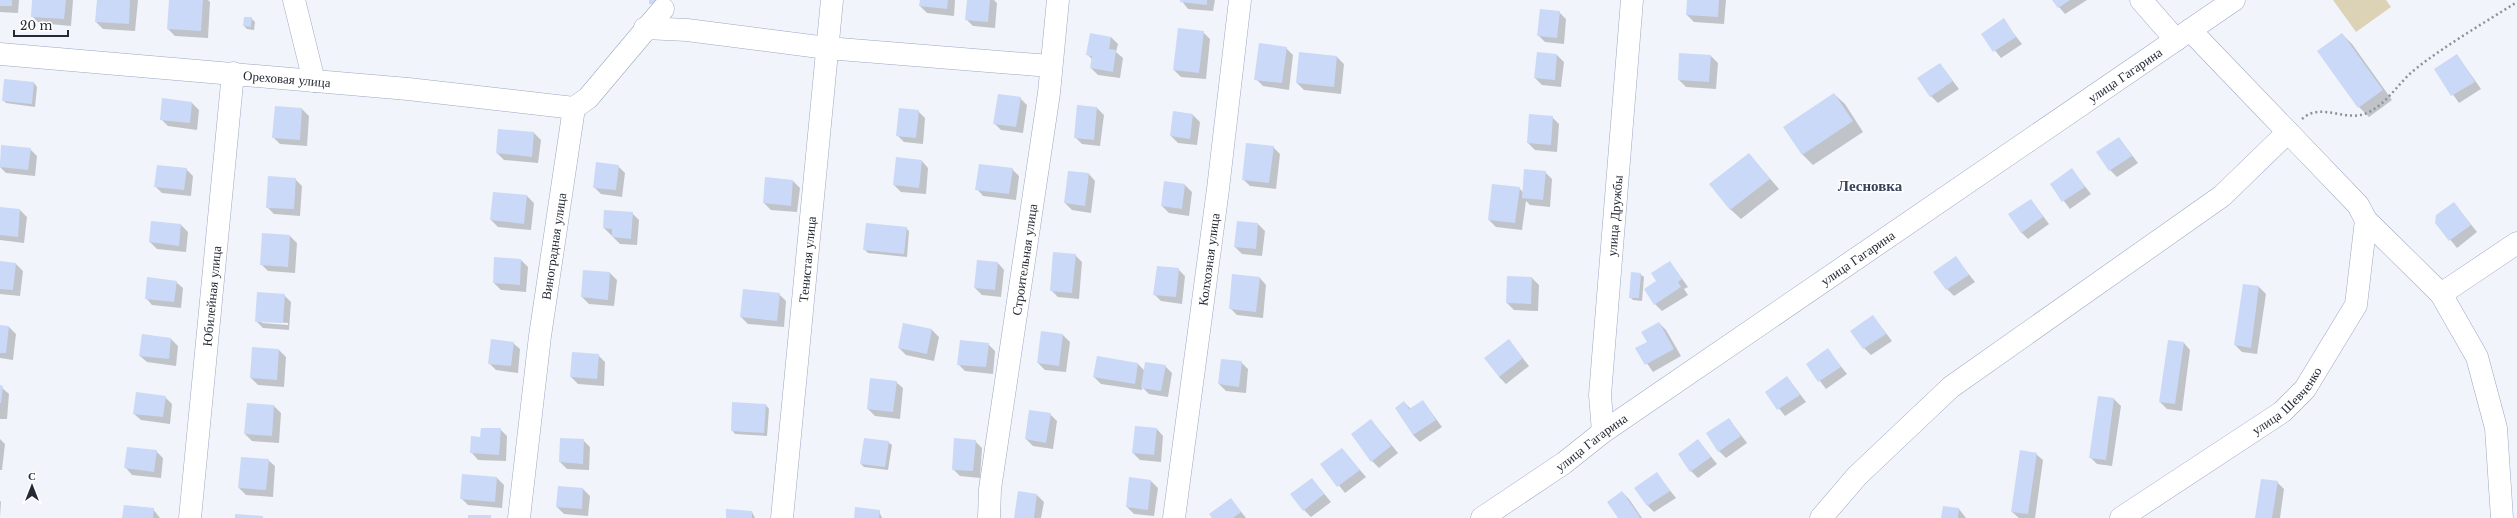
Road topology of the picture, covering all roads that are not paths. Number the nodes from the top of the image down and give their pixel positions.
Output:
1 (294, 0) edge
2 (832, 0) edge
3 (1058, 0) edge
4 (1240, 0) edge
5 (1632, 0) edge
6 (2141, 0) edge
7 (2234, 0) edge
8 (663, 9) dead end
9 (645, 28) junction
10 (2183, 35) junction
11 (827, 48) junction
12 (0, 54) edge
13 (1050, 66) junction
14 (233, 73) junction
15 (314, 81) junction
16 (574, 108) junction
17 (2288, 132) junction
18 (2366, 220) junction
19 (2517, 243) edge
20 (2441, 294) junction
21 (1603, 432) junction
22 (190, 518) edge
23 (519, 518) edge
24 (782, 518) edge
25 (989, 518) edge
26 (1174, 518) edge
27 (1482, 518) edge
28 (1821, 518) edge
29 (2121, 518) edge
30 (2502, 518) edge

1 - 15 street
2 - 11 street, Тенистая улица
3 - 13 street, Строительная улица
4 - 26 street, Колхозная улица
5 - 21 street, улица Дружбы
6 - 10 street
7 - 10 street, улица Гагарина
8 - 9 street
9 - 11 street
9 - 16 street
10 - 17 street
10 - 21 street, улица Гагарина
11 - 13 street
11 - 24 street, Тенистая улица
12 - 14 street, Ореховая улица
13 - 25 street, Строительная улица
14 - 15 street, Ореховая улица
14 - 22 street, Юбилейная улица
15 - 16 street, Ореховая улица
16 - 23 street, Виноградная улица
17 - 18 street
17 - 28 street
18 - 20 street
18 - 29 street, улица Шевченко
19 - 20 street
20 - 30 street
21 - 27 street, улица Гагарина

